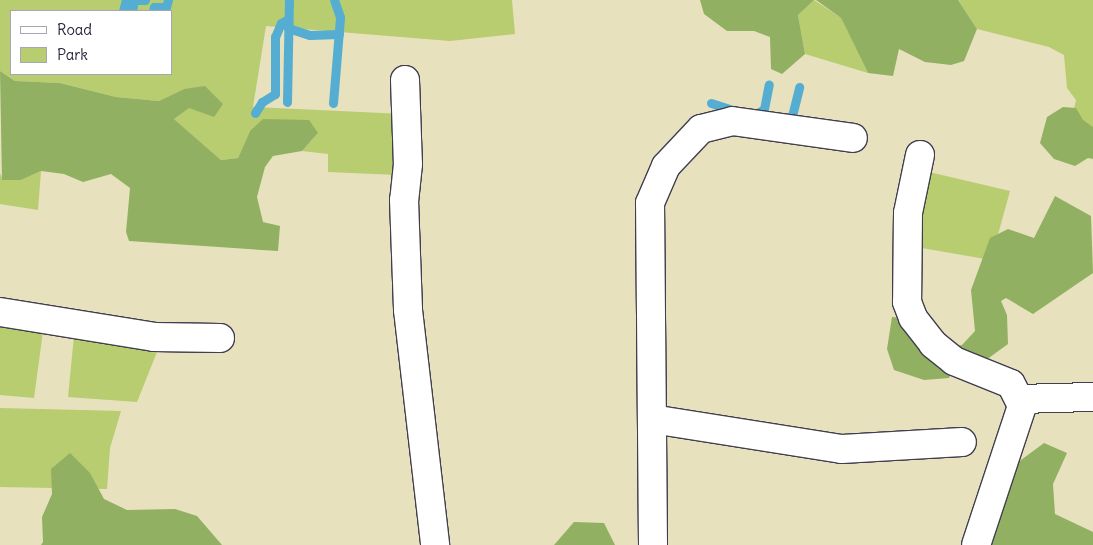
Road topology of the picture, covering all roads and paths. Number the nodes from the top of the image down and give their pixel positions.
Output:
1 (405, 80) dead end
2 (853, 138) dead end
3 (920, 155) dead end
4 (0, 312) edge
5 (220, 338) dead end
6 (1093, 397) edge
7 (1020, 398) junction
8 (652, 419) junction
9 (962, 442) dead end
10 (435, 545) edge
11 (653, 545) edge
12 (976, 545) edge

1 - 10 street
2 - 8 street
3 - 7 street
4 - 5 street
6 - 7 street
7 - 12 street
8 - 9 street
8 - 11 street

